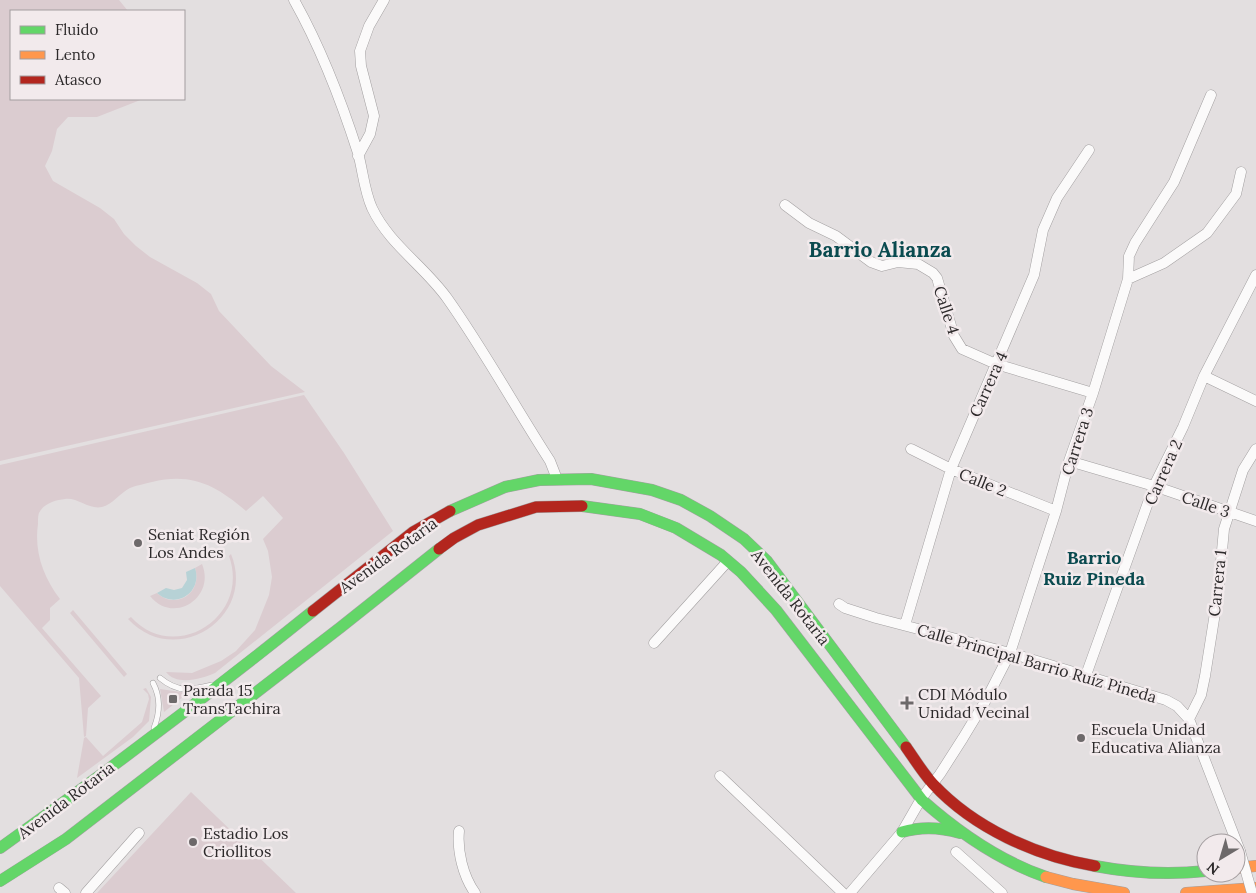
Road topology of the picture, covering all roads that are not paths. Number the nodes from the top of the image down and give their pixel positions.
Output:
1 (294, 0) edge
2 (384, 0) edge
3 (1211, 95) dead end
4 (1088, 150) dead end
5 (358, 156) junction
6 (1241, 172) dead end
7 (785, 205) dead end
8 (1256, 276) edge
9 (1128, 278) junction
10 (996, 364) junction
11 (1204, 376) junction
12 (1093, 393) junction
13 (1256, 401) edge
14 (911, 449) dead end
15 (1256, 449) edge
16 (1069, 461) junction
17 (951, 469) junction
18 (557, 479) junction
19 (1154, 486) junction
20 (1056, 511) junction
21 (1228, 512) junction
22 (1256, 521) edge
23 (728, 561) junction
24 (842, 606) dead end
25 (905, 625) junction
26 (654, 643) dead end
27 (1010, 653) junction
28 (1086, 675) junction
29 (160, 678) dead end
30 (153, 683) dead end
31 (223, 683) junction
32 (1189, 719) junction
33 (152, 735) junction
34 (720, 776) dead end
35 (933, 784) junction
36 (921, 799) junction
37 (459, 831) dead end
38 (902, 832) junction
39 (139, 834) dead end
40 (967, 836) junction
41 (0, 848) edge
42 (956, 852) dead end
43 (1196, 872) edge
44 (0, 881) edge
45 (1256, 888) edge
46 (86, 893) edge
47 (475, 893) edge
48 (843, 893) edge
49 (850, 893) edge
50 (1002, 893) edge
51 (1124, 893) edge
52 (1186, 893) edge
53 (1252, 893) edge

1 - 5 street
2 - 5 street
3 - 9 street, Carrera 3
4 - 10 street, Carrera 4
5 - 18 street
6 - 9 street
7 - 10 street, Calle 4
8 - 11 street, Carrera 2
9 - 12 street, Carrera 3
10 - 12 street, Calle 4
10 - 17 street, Carrera 4
11 - 13 street
11 - 19 street, Carrera 2
12 - 16 street, Carrera 3
14 - 17 street, Calle 2
15 - 21 street, Carrera 1
16 - 19 street, Calle 3
16 - 20 street, Carrera 3
17 - 20 street, Calle 2
17 - 25 street, Carrera 4
18 - 31 main road, Avenida Rotaria
18 - 35 main road, Avenida Rotaria
19 - 21 street, Calle 3
19 - 28 street, Carrera 2
20 - 27 street, Carrera 3
21 - 22 street, Calle 3
21 - 32 street, Carrera 1
23 - 26 street
23 - 36 main road, Avenida Rotaria
23 - 44 main road, Avenida Rotaria
24 - 25 street, Calle Principal Barrio Ruíz Pineda
25 - 27 street, Calle Principal Barrio Ruíz Pineda
27 - 28 street, Calle Principal Barrio Ruíz Pineda
27 - 35 street, Carrera 3
28 - 32 street, Calle Principal Barrio Ruíz Pineda
29 - 31 lane
30 - 33 lane
31 - 33 main road, Avenida Rotaria
32 - 53 street, Calle Principal Barrio Ruíz Pineda, bridge
33 - 41 main road, Avenida Rotaria
34 - 48 street
35 - 36 street, Carrera 3
35 - 43 main road, Avenida Rotaria
36 - 38 street, Carrera 3
36 - 40 main road, Avenida Rotaria
37 - 47 street
38 - 40 main road
38 - 49 street, Carrera 3
39 - 46 street
40 - 51 main road, Avenida Rotaria
42 - 50 street
45 - 52 main road

